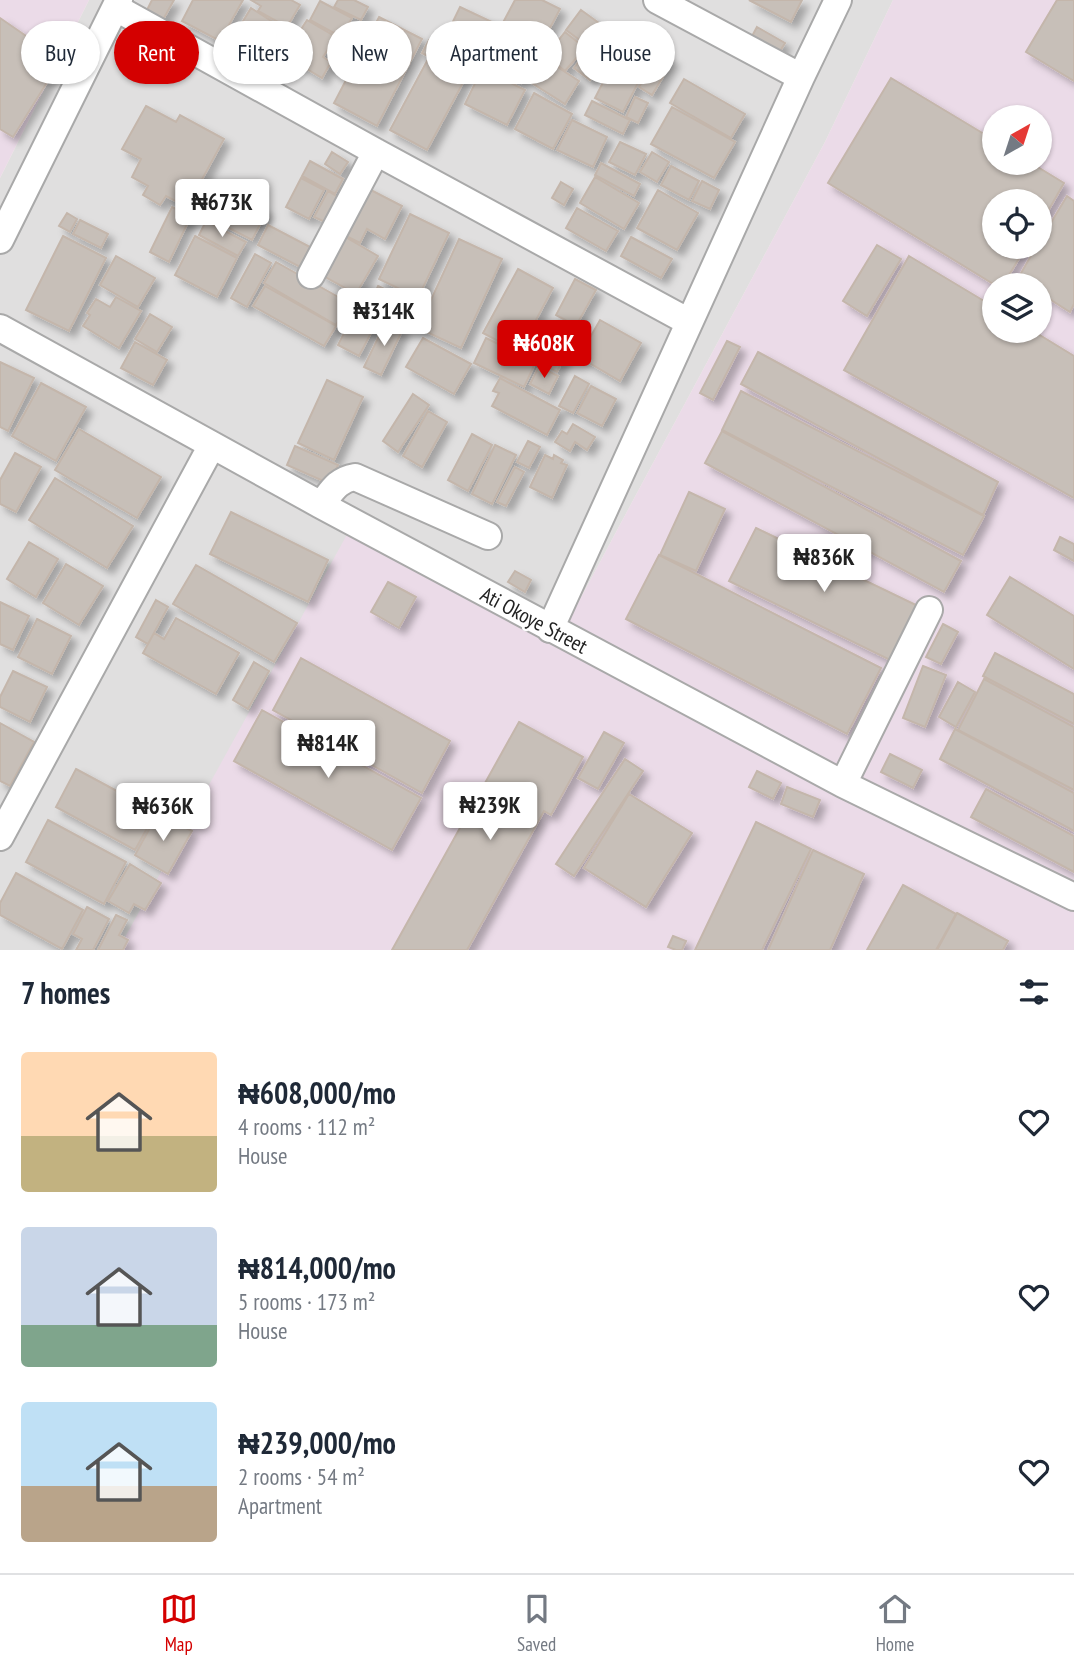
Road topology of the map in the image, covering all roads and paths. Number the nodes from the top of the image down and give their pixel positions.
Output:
1 (657, 0) edge
2 (838, 0) edge
3 (118, 4) edge
4 (801, 77) junction
5 (376, 152) junction
6 (7, 210) edge
7 (0, 240) edge
8 (310, 275) dead end
9 (689, 322) junction
10 (0, 328) edge
11 (212, 445) junction
12 (321, 505) junction
13 (488, 536) dead end
14 (929, 610) dead end
15 (550, 629) junction
16 (843, 784) junction
17 (0, 837) edge
18 (1074, 897) edge

1 - 4 street
2 - 4 street
3 - 5 street
3 - 6 street
4 - 9 street
5 - 8 street
5 - 9 street
6 - 7 street
9 - 15 street
10 - 11 street, Ati Okoye Street
11 - 12 street, Ati Okoye Street
11 - 17 street
12 - 13 street
12 - 15 street, Ati Okoye Street
14 - 16 street
15 - 16 street, Ati Okoye Street
16 - 18 street, Ati Okoye Street

